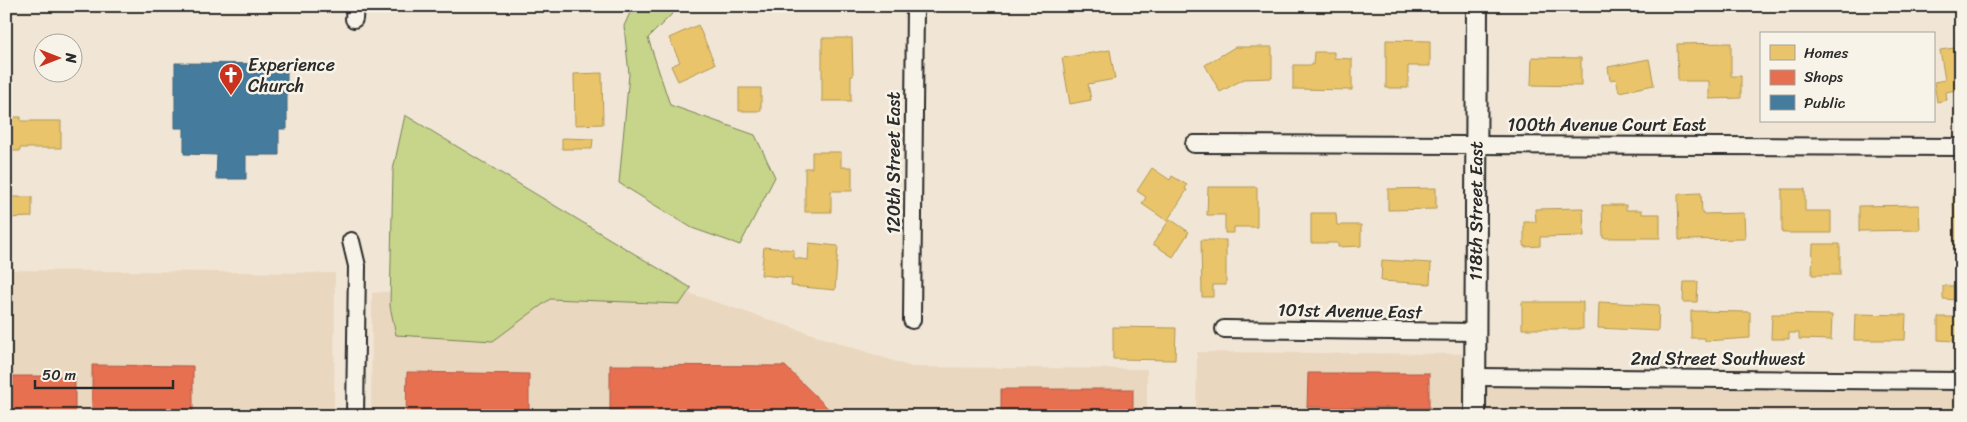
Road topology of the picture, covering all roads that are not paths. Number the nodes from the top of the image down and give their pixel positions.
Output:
1 (915, 6) edge
2 (1477, 6) edge
3 (1194, 144) dead end
4 (1476, 145) junction
5 (1961, 147) edge
6 (351, 241) dead end
7 (912, 320) dead end
8 (1224, 329) dead end
9 (1476, 332) junction
10 (1476, 378) junction
11 (1961, 381) edge
12 (355, 416) edge
13 (1475, 416) edge

1 - 7 street, 120th Street East
2 - 4 street, 118th Street East
3 - 4 street, 100th Avenue Court East
4 - 5 street, 100th Avenue Court East
4 - 9 street, 118th Street East
6 - 12 street
8 - 9 street, 101st Avenue East
9 - 10 street, 118th Street East
10 - 11 street, 2nd Street Southwest
10 - 13 street, 118th Street East

